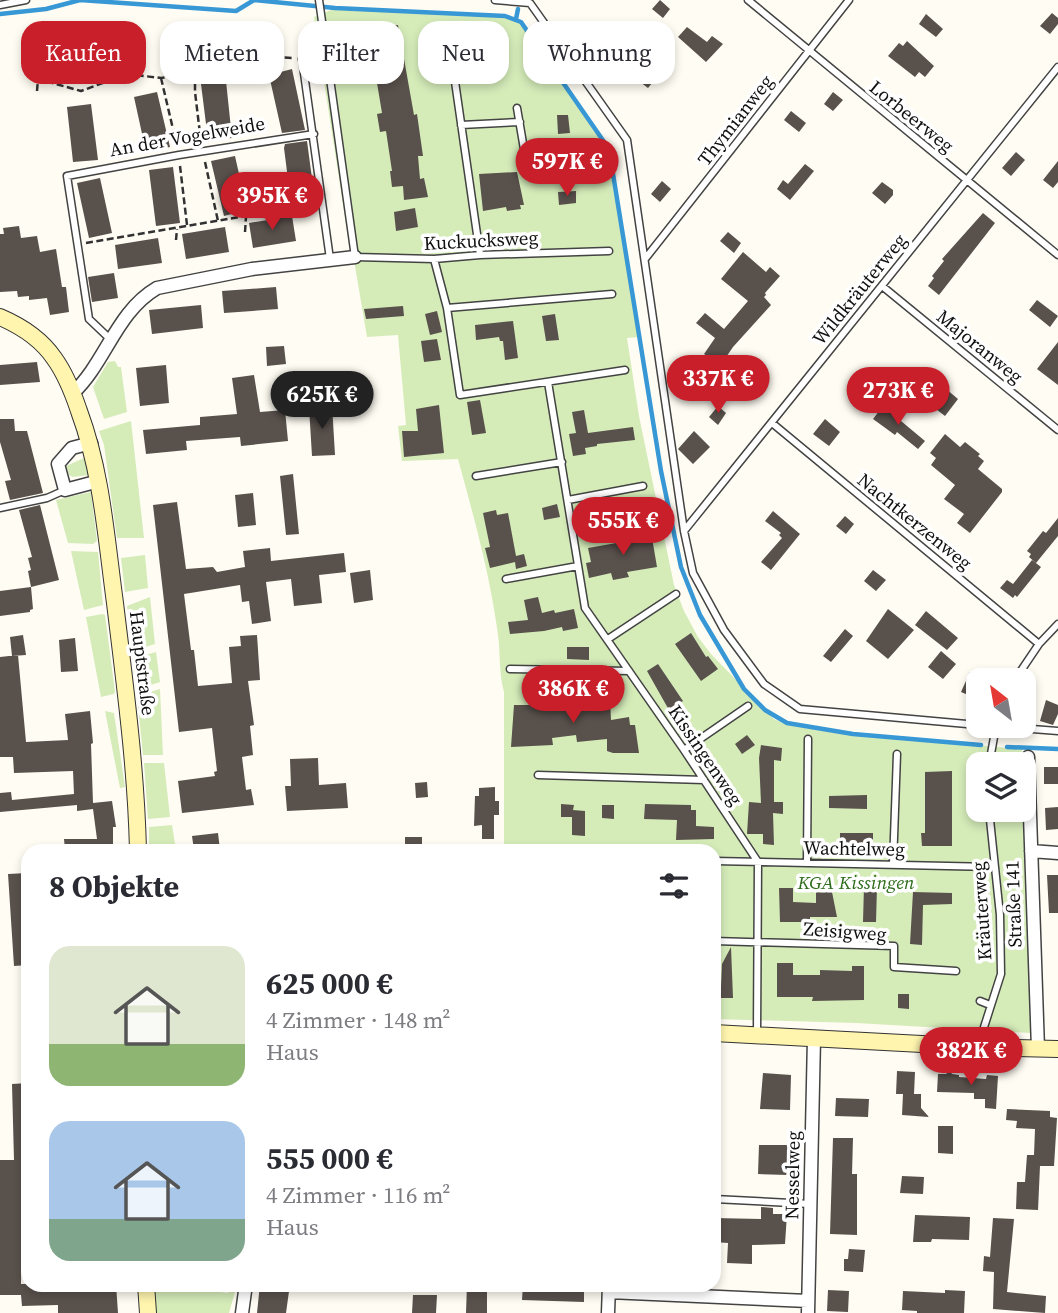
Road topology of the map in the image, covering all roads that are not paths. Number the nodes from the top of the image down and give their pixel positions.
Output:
1 (26, 0) edge
2 (319, 0) edge
3 (495, 0) edge
4 (748, 0) edge
5 (849, 0) edge
6 (531, 1) edge
7 (0, 5) edge
8 (809, 51) junction
9 (1058, 67) edge
10 (306, 84) edge
11 (455, 84) edge
12 (517, 108) dead end
13 (520, 122) junction
14 (461, 125) junction
15 (314, 134) junction
16 (526, 161) dead end
17 (967, 181) junction
18 (609, 251) dead end
19 (480, 255) junction
20 (1058, 255) edge
21 (355, 257) junction
22 (330, 259) junction
23 (434, 259) junction
24 (645, 259) junction
25 (882, 286) junction
26 (612, 294) dead end
27 (447, 309) junction
28 (0, 317) edge
29 (110, 339) junction
30 (625, 370) dead end
31 (548, 383) junction
32 (73, 393) junction
33 (772, 424) junction
34 (1058, 430) edge
35 (91, 443) junction
36 (562, 462) junction
37 (476, 476) dead end
38 (100, 481) junction
39 (643, 486) dead end
40 (65, 490) junction
41 (568, 500) junction
42 (0, 508) edge
43 (684, 531) junction
44 (578, 566) junction
45 (506, 579) dead end
46 (676, 594) dead end
47 (1058, 624) edge
48 (608, 639) junction
49 (1039, 644) junction
50 (1023, 668) edge
51 (510, 669) dead end
52 (629, 671) junction
53 (748, 706) dead end
54 (966, 724) edge
55 (1036, 729) edge
56 (1058, 731) edge
57 (808, 739) dead end
58 (684, 750) junction
59 (897, 754) dead end
60 (538, 775) dead end
61 (704, 780) junction
62 (990, 822) edge
63 (1030, 822) edge
64 (138, 844) edge
65 (1031, 851) junction
66 (1058, 853) edge
67 (721, 860) edge
68 (758, 862) junction
69 (807, 862) junction
70 (893, 864) junction
71 (994, 867) junction
72 (721, 941) edge
73 (759, 942) junction
74 (956, 971) dead end
75 (980, 1002) dead end
76 (990, 1005) junction
77 (721, 1033) edge
78 (757, 1036) junction
79 (814, 1038) junction
80 (978, 1047) junction
81 (1038, 1049) junction
82 (1058, 1049) edge
83 (721, 1199) edge
84 (810, 1204) junction
85 (147, 1292) edge
86 (245, 1292) edge
87 (609, 1292) edge
88 (651, 1292) edge
89 (808, 1307) edge
90 (148, 1313) edge
91 (242, 1313) edge
92 (608, 1313) edge

1 - 7 lane
2 - 21 lane
3 - 6 lane
4 - 8 lane, Lorbeerweg
5 - 8 lane, Thymianweg
6 - 24 lane
8 - 17 lane, Lorbeerweg
8 - 24 lane, Thymianweg
9 - 17 lane, Wildkräuterweg
10 - 15 lane
11 - 14 lane
12 - 13 lane
13 - 14 lane
13 - 16 lane
14 - 19 lane
15 - 22 lane
15 - 29 lane, An der Vogelweide
17 - 20 lane, Lorbeerweg
17 - 25 lane, Wildkräuterweg
18 - 19 lane, Kuckucksweg
19 - 23 lane, Kuckucksweg
21 - 22 street
21 - 23 lane, Kuckucksweg
22 - 29 street
23 - 27 lane
24 - 43 lane
25 - 33 lane, Wildkräuterweg
25 - 34 lane, Majoranweg
26 - 27 lane
27 - 31 lane
28 - 32 street, Hauptstraße
29 - 32 street
30 - 31 lane
31 - 36 lane, Kissingenweg
32 - 35 street, Hauptstraße
33 - 43 lane, Wildkräuterweg
33 - 49 lane, Nachtkerzenweg
35 - 38 street, Hauptstraße
35 - 40 street
36 - 37 lane
36 - 41 lane, Kissingenweg
38 - 40 street
38 - 64 street, Hauptstraße
39 - 41 lane
40 - 42 lane
41 - 44 lane, Kissingenweg
43 - 54 lane
44 - 45 lane
44 - 48 lane, Kissingenweg
46 - 48 lane
47 - 49 lane
48 - 52 lane, Kissingenweg
49 - 50 lane
51 - 52 lane
52 - 58 lane, Kissingenweg
53 - 58 lane
55 - 56 lane
57 - 69 lane
58 - 61 lane, Kissingenweg
59 - 70 lane
60 - 61 lane
61 - 68 lane, Kissingenweg
62 - 71 lane, Kräuterweg
63 - 65 street, Straße 141
65 - 66 street
65 - 81 street, Straße 141
67 - 68 lane, Wachtelweg
68 - 69 lane, Wachtelweg
68 - 73 lane
69 - 70 lane, Wachtelweg
70 - 71 lane, Wachtelweg
71 - 76 lane, Kräuterweg
72 - 73 lane, Zeisigweg
73 - 74 lane, Zeisigweg
73 - 78 lane
75 - 76 lane
76 - 80 lane, Kräuterweg
77 - 78 street
78 - 79 street
79 - 80 street
79 - 84 street, Nesselweg
80 - 81 street
81 - 82 street
83 - 84 lane
84 - 89 street, Nesselweg
85 - 90 street
86 - 91 street
87 - 92 street
88 - 89 street

